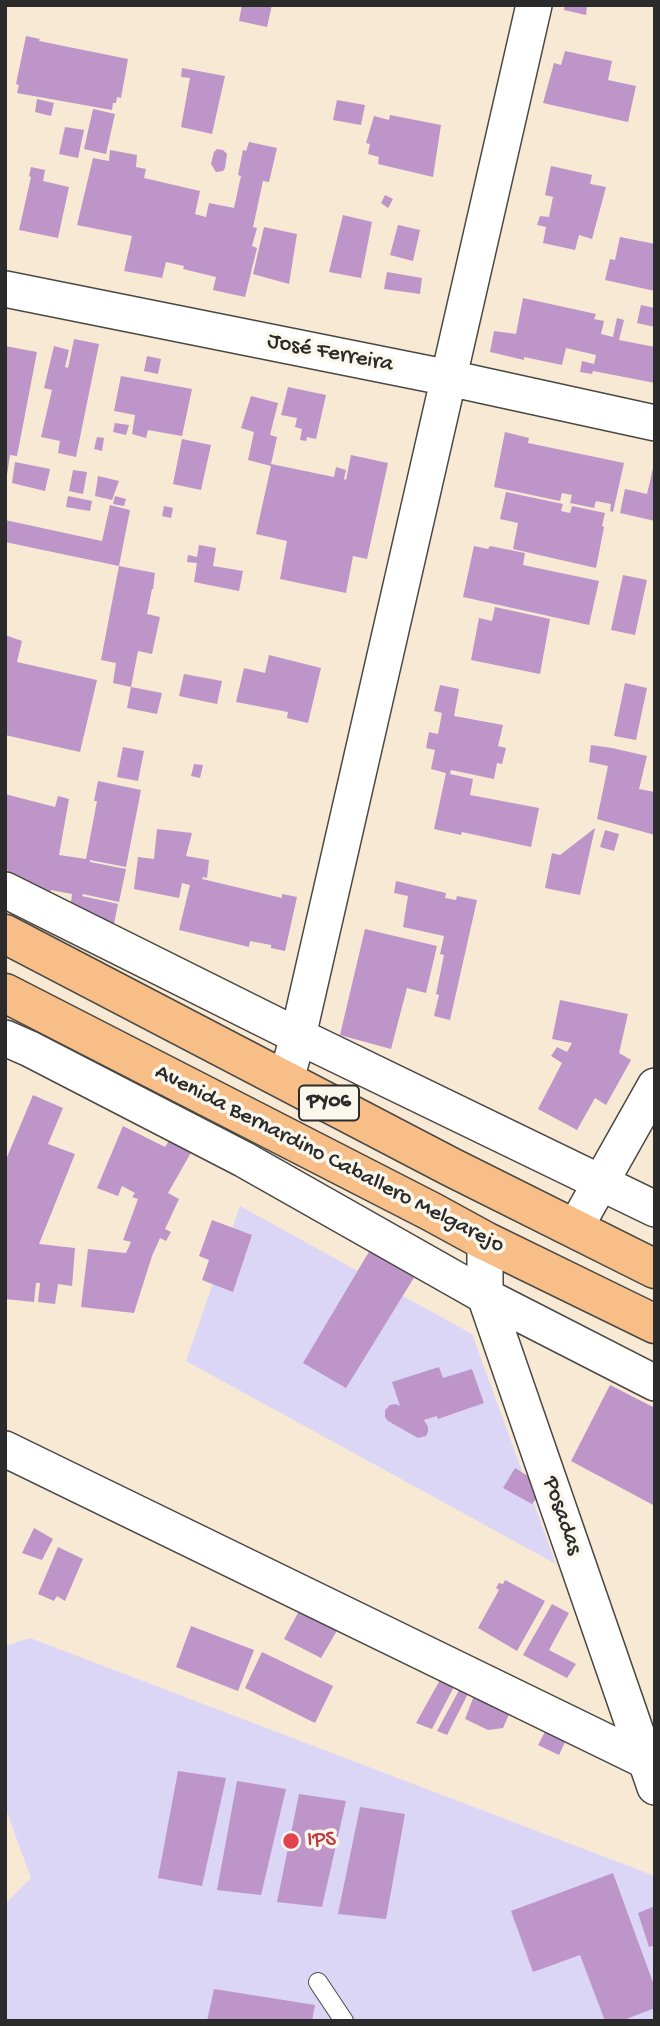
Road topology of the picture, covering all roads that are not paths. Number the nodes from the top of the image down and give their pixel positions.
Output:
1 (534, 5) edge
2 (5, 289) edge
3 (449, 378) junction
4 (655, 423) edge
5 (5, 890) edge
6 (5, 934) edge
7 (5, 993) edge
8 (298, 1036) junction
9 (5, 1038) edge
10 (286, 1080) junction
11 (655, 1086) edge
12 (277, 1133) junction
13 (256, 1167) junction
14 (602, 1183) junction
15 (655, 1209) edge
16 (576, 1228) junction
17 (485, 1241) junction
18 (655, 1269) edge
19 (485, 1296) junction
20 (655, 1324) edge
21 (655, 1383) edge
22 (5, 1449) edge
23 (650, 1774) edge
24 (318, 1982) dead end
25 (344, 2021) edge

1 - 3 street
2 - 3 street, José Ferreira
3 - 4 street, José Ferreira
3 - 8 street
5 - 8 street
6 - 10 highway, PY06
7 - 12 highway, Avenida Bernardino Caballero Melgarejo / PY06
8 - 10 street
8 - 14 street
9 - 13 street
10 - 16 highway, PY06
11 - 14 street
12 - 13 street
12 - 17 highway, Avenida Bernardino Caballero Melgarejo / PY06
13 - 19 street
14 - 15 street
14 - 16 street
16 - 18 highway, PY06
17 - 19 street, Posadas
17 - 20 highway, Avenida Bernardino Caballero Melgarejo / PY06
19 - 21 street
19 - 23 street, Posadas
22 - 23 street
24 - 25 lane

